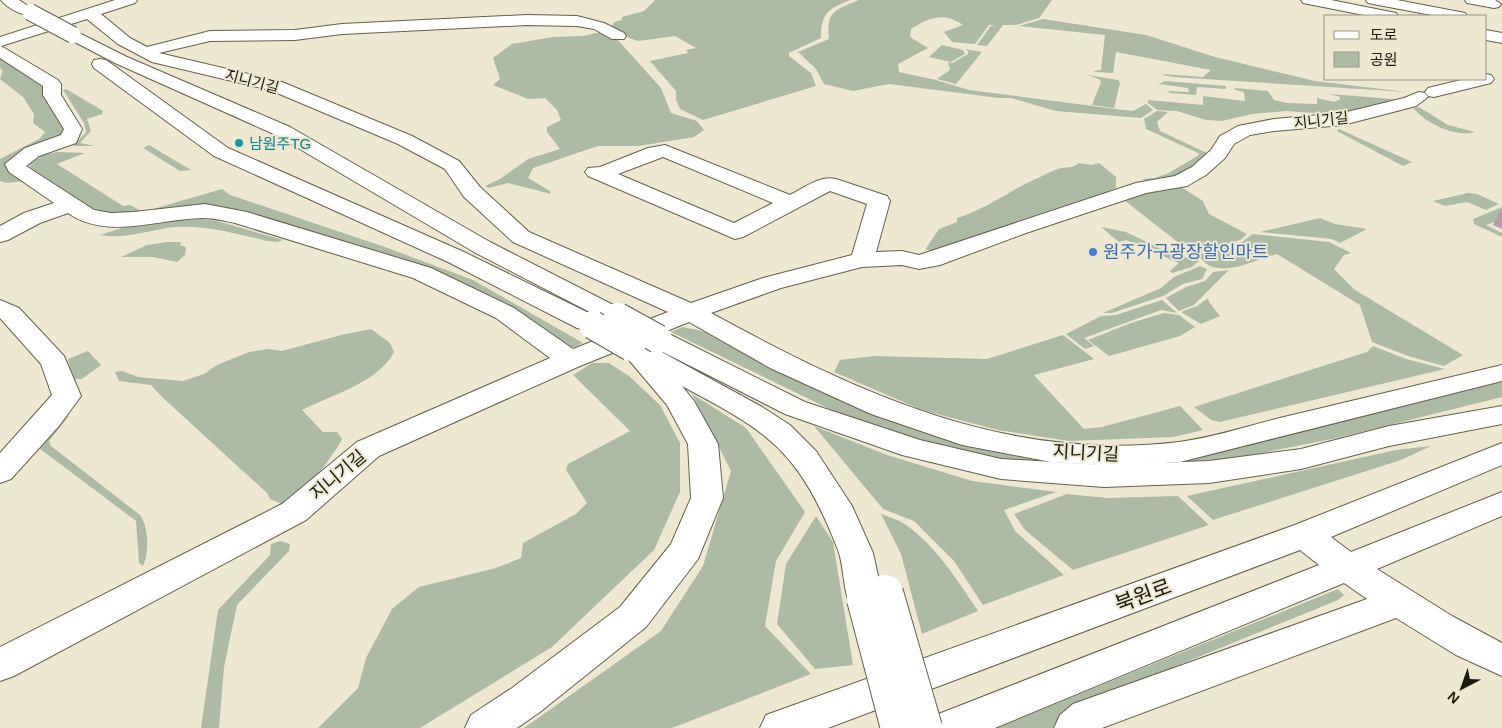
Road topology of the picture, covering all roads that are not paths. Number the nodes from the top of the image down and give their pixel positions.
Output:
1 (123, 0) edge
2 (1372, 0) edge
3 (1472, 0) edge
4 (1314, 1) edge
5 (1496, 2) edge
6 (11, 9) edge
7 (91, 14) junction
8 (1386, 15) edge
9 (1454, 15) edge
10 (1483, 15) edge
11 (1487, 35) edge
12 (618, 36) dead end
13 (66, 37) junction
14 (1502, 38) edge
15 (0, 42) edge
16 (0, 51) edge
17 (145, 52) junction
18 (1502, 73) edge
19 (1487, 78) edge
20 (1481, 80) edge
21 (791, 203) junction
22 (71, 205) junction
23 (0, 235) edge
24 (862, 260) junction
25 (0, 308) edge
26 (690, 312) junction
27 (645, 343) junction
28 (570, 360) junction
29 (1502, 373) edge
30 (1502, 415) edge
31 (1502, 453) edge
32 (0, 472) edge
33 (1502, 503) edge
34 (1304, 535) junction
35 (1346, 568) junction
36 (875, 596) junction
37 (1400, 602) junction
38 (1502, 660) edge
39 (0, 666) edge
40 (485, 728) edge
41 (780, 728) edge
42 (898, 728) edge
43 (924, 728) edge
44 (950, 728) edge
45 (1074, 728) edge

1 - 7 main road
2 - 9 main road
3 - 5 main road
4 - 8 main road
5 - 10 main road
6 - 13 main road
7 - 15 main road
7 - 17 main road, 지니기길
11 - 14 main road
12 - 17 main road
13 - 27 main road, bridge
13 - 27 main road, bridge
16 - 22 main road
17 - 26 main road, 지니기길
18 - 19 main road, 지니기길
20 - 24 main road, 지니기길
21 - 21 main road
21 - 24 main road
22 - 23 main road
22 - 28 main road
24 - 26 main road, 지니기길
25 - 32 main road
26 - 28 main road, 지니기길
26 - 29 main road, 지니기길
27 - 30 main road
27 - 36 main road
27 - 40 main road
28 - 39 main road, 지니기길
31 - 34 main road, 북원로
33 - 35 main road
34 - 35 main road
34 - 41 main road, 북원로
35 - 37 main road
35 - 44 main road
36 - 42 main road, bridge
36 - 43 main road, bridge
37 - 38 main road
37 - 45 main road

